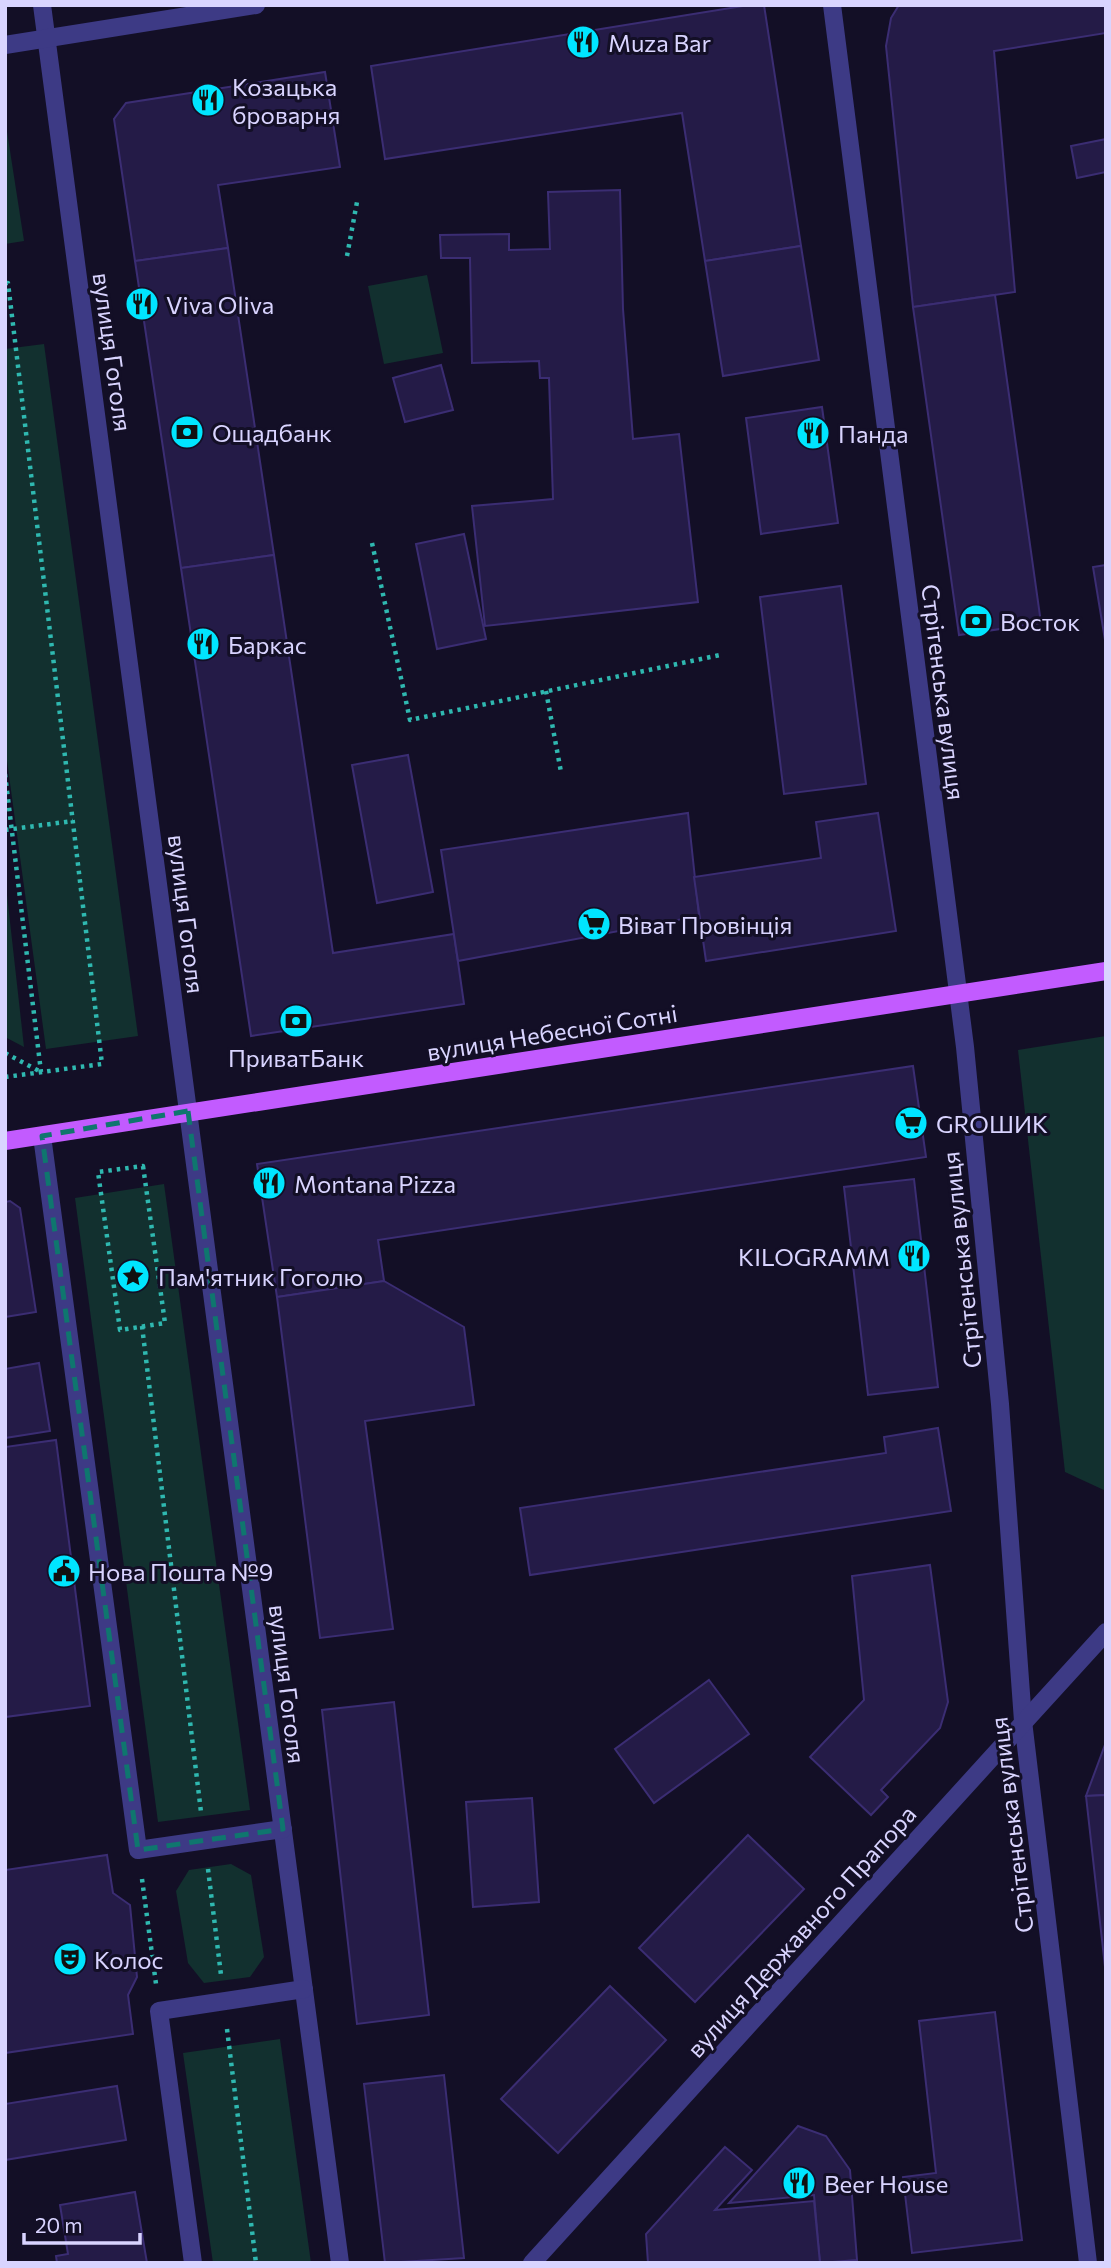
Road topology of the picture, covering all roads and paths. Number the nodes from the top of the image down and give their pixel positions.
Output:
1 (42, 5) edge
2 (256, 5) edge
3 (832, 5) edge
4 (47, 38) junction
5 (5, 45) edge
6 (357, 202) dead end
7 (347, 256) dead end
8 (5, 283) edge
9 (372, 543) dead end
10 (720, 655) dead end
11 (546, 691) junction
12 (561, 772) dead end
13 (5, 774) edge
14 (73, 821) junction
15 (12, 829) junction
16 (5, 830) edge
17 (5, 836) edge
18 (1106, 971) edge
19 (957, 996) junction
20 (5, 1053) edge
21 (41, 1072) junction
22 (5, 1077) edge
23 (188, 1111) junction
24 (42, 1136) junction
25 (5, 1141) edge
26 (142, 1326) junction
27 (1106, 1632) edge
28 (1023, 1721) junction
29 (283, 1829) junction
30 (205, 1840) junction
31 (138, 1850) junction
32 (304, 1989) junction
33 (224, 2000) junction
34 (159, 2011) junction
35 (193, 2263) edge
36 (256, 2263) edge
37 (340, 2263) edge
38 (532, 2263) edge
39 (1088, 2263) edge

1 - 4 street, вулиця Гоголя
2 - 4 street
3 - 19 street, Стрітенська вулиця
4 - 5 street
4 - 23 street, вулиця Гоголя
6 - 7 path
8 - 14 path
9 - 11 path
10 - 11 path
11 - 12 path
13 - 15 path
14 - 15 path
14 - 21 path
15 - 16 path
15 - 17 path
15 - 21 path
18 - 19 main road, вулиця Небесної Сотні
19 - 23 main road, вулиця Небесної Сотні
19 - 28 street, Стрітенська вулиця
20 - 21 path
21 - 22 path
23 - 24 main road, вулиця Небесної Сотні
23 - 29 street, вулиця Гоголя
24 - 25 main road, вулиця Небесної Сотні
24 - 31 street
26 - 26 path
26 - 30 path
27 - 28 street, вулиця Державного Прапора
28 - 38 street, вулиця Державного Прапора
28 - 39 street, Стрітенська вулиця
29 - 30 street
29 - 32 street, вулиця Гоголя
30 - 31 street
30 - 33 path
31 - 34 path
32 - 33 street
32 - 37 street, вулиця Гоголя
33 - 34 street
33 - 36 path
34 - 35 street

